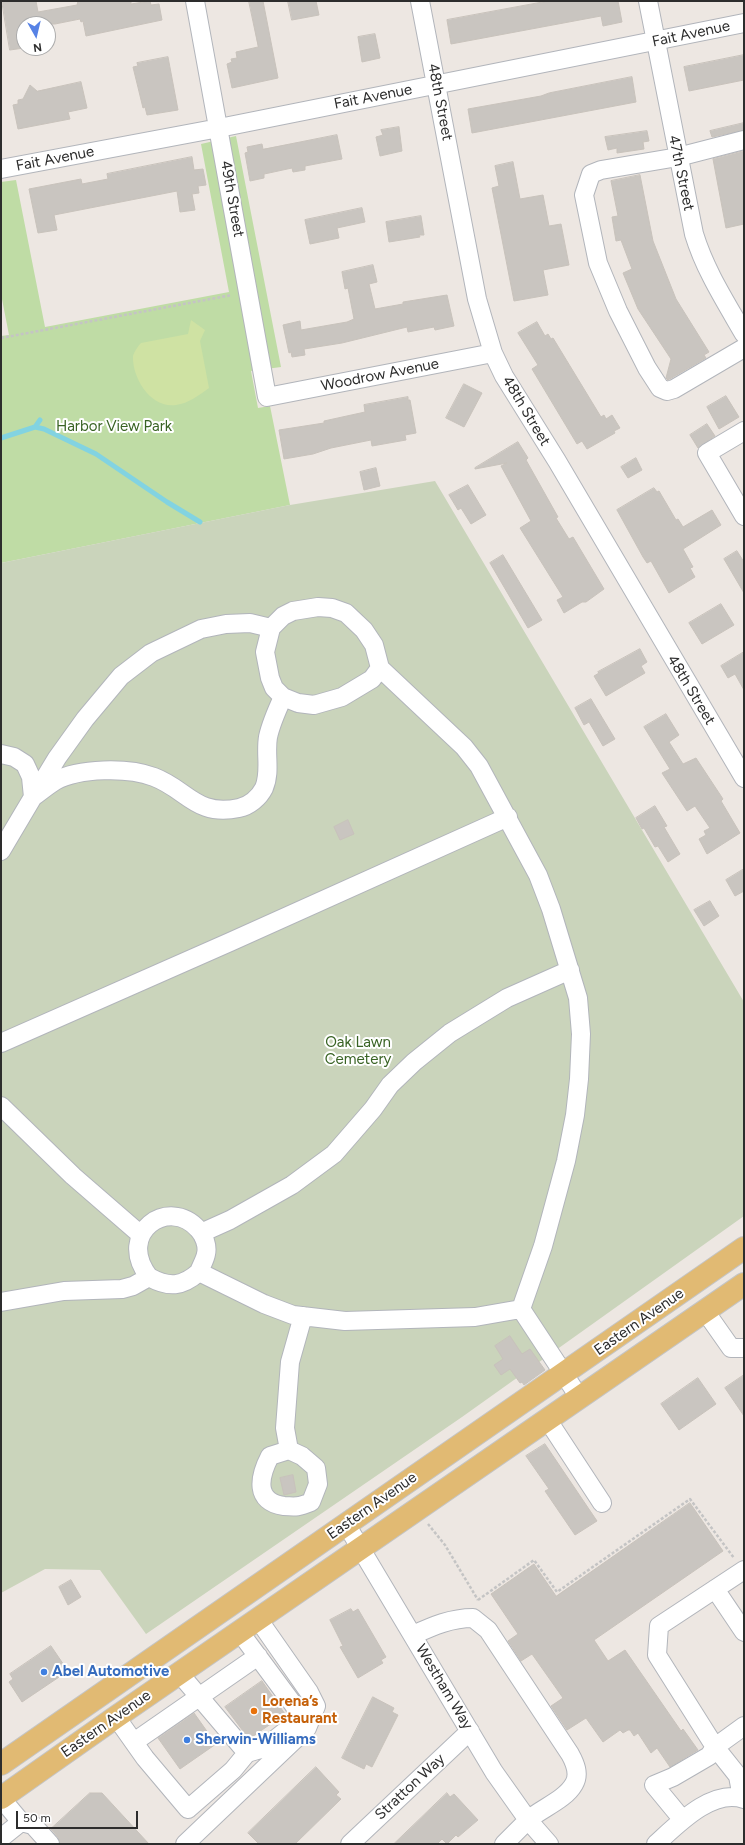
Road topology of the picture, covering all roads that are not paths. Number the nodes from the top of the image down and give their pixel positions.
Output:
1 (195, 1) edge
2 (420, 1) edge
3 (648, 1) edge
4 (744, 23) edge
5 (657, 41) junction
6 (437, 84) junction
7 (219, 128) junction
8 (744, 140) edge
9 (678, 158) junction
10 (1, 169) edge
11 (744, 334) edge
12 (744, 348) edge
13 (493, 353) junction
14 (268, 397) joint
15 (744, 431) edge
16 (744, 516) edge
17 (271, 628) junction
18 (380, 668) junction
19 (283, 697) junction
20 (1, 754) edge
21 (744, 778) edge
22 (33, 797) junction
23 (508, 817) junction
24 (1, 851) edge
25 (570, 970) junction
26 (1, 1043) edge
27 (1, 1106) edge
28 (201, 1233) junction
29 (141, 1235) junction
30 (744, 1248) edge
31 (199, 1272) junction
32 (149, 1277) junction
33 (744, 1284) edge
34 (1, 1302) edge
35 (521, 1309) junction
36 (705, 1311) junction
37 (303, 1316) junction
38 (744, 1348) edge
39 (564, 1373) junction
40 (579, 1397) junction
41 (547, 1420) junction
42 (289, 1450) dead end
43 (602, 1503) dead end
44 (346, 1524) junction
45 (360, 1548) junction
46 (744, 1570) edge
47 (714, 1589) junction
48 (258, 1619) junction
49 (239, 1632) junction
50 (744, 1632) edge
51 (413, 1635) junction
52 (258, 1656) junction
53 (179, 1673) junction
54 (100, 1695) junction
55 (200, 1697) junction
56 (116, 1717) junction
57 (744, 1726) edge
58 (470, 1731) junction
59 (134, 1742) junction
60 (715, 1748) junction
61 (248, 1753) junction
62 (1, 1764) edge
63 (1, 1798) edge
64 (743, 1799) edge
65 (528, 1820) junction
66 (682, 1820) junction
67 (21, 1822) junction
68 (1, 1838) edge
69 (50, 1844) edge
70 (185, 1844) edge
71 (350, 1844) edge
72 (504, 1844) edge
73 (549, 1844) edge
74 (656, 1844) edge

1 - 7 street, 49th Street
2 - 6 street, 48th Street
3 - 5 street, 47th Street
4 - 5 street, Fait Avenue
5 - 6 street, Fait Avenue
5 - 9 street, 47th Street
6 - 7 street, Fait Avenue
6 - 13 street, 48th Street
7 - 10 street, Fait Avenue
7 - 14 street, 49th Street
8 - 9 street
9 - 11 street, 47th Street
9 - 12 street
13 - 14 street, Woodrow Avenue
13 - 21 street, 48th Street
15 - 16 street
17 - 18 street
17 - 19 street
17 - 22 street
18 - 19 street
18 - 23 street
19 - 22 street
20 - 22 street
22 - 24 street
23 - 25 street
23 - 26 street
25 - 28 street
25 - 35 street
27 - 29 street
28 - 29 street
28 - 31 street
29 - 32 street
30 - 39 main road, Eastern Avenue
31 - 32 street
31 - 37 street
32 - 34 street
33 - 36 main road, Eastern Avenue
35 - 37 street
35 - 39 street
36 - 38 street
36 - 40 main road, Eastern Avenue
37 - 42 street
39 - 40 street
39 - 44 main road, Eastern Avenue
40 - 41 main road, Eastern Avenue
41 - 43 street
41 - 45 main road, Eastern Avenue
44 - 45 street, Westham Way
44 - 54 main road, Eastern Avenue
45 - 48 main road, Eastern Avenue
45 - 51 street, Westham Way
46 - 47 street
47 - 50 street
47 - 60 street
48 - 49 main road, Eastern Avenue
48 - 70 street
49 - 52 street
49 - 53 main road, Eastern Avenue
51 - 58 street, Westham Way
51 - 65 street
52 - 55 street
52 - 61 street
53 - 55 street
53 - 56 main road, Eastern Avenue
54 - 56 main road
54 - 62 main road, Eastern Avenue
55 - 59 street
55 - 61 street
56 - 59 street
56 - 63 main road, Eastern Avenue
57 - 60 street
58 - 65 street, Westham Way
58 - 71 street, Stratton Way
59 - 61 street
60 - 64 street
60 - 66 street
63 - 67 street
64 - 66 street
65 - 72 street
65 - 73 street, Westham Way
66 - 74 street
67 - 68 street
67 - 69 street

